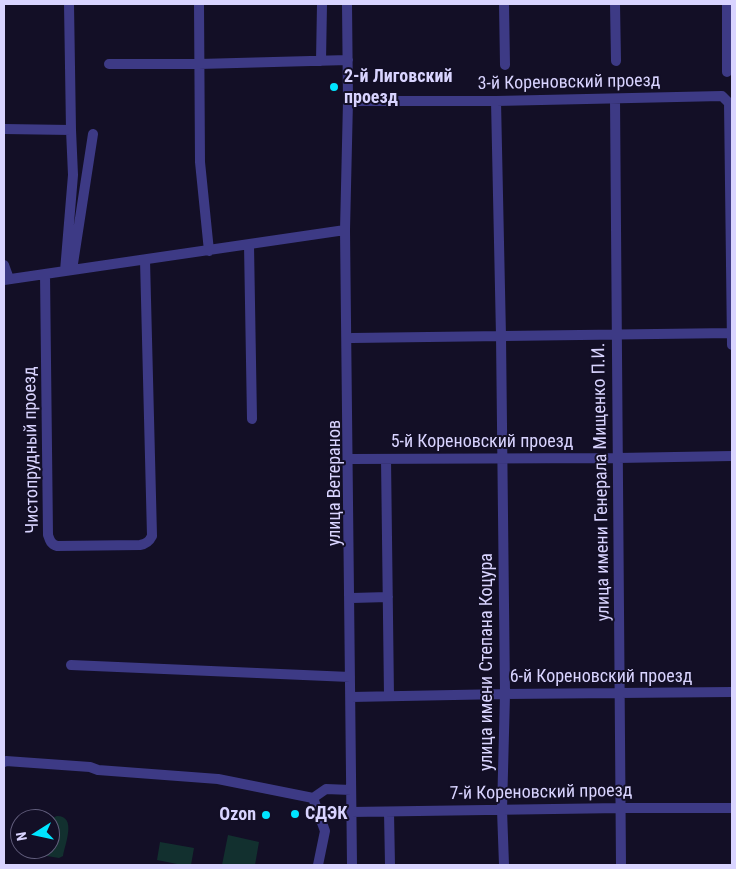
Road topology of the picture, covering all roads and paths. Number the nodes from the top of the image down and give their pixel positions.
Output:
1 (69, 4) edge
2 (199, 4) edge
3 (322, 4) edge
4 (347, 4) edge
5 (504, 4) edge
6 (615, 4) edge
7 (727, 4) edge
8 (348, 60) junction
9 (321, 61) junction
10 (616, 61) dead end
11 (109, 64) dead end
12 (199, 64) junction
13 (504, 65) dead end
14 (727, 72) dead end
15 (615, 99) junction
16 (348, 101) junction
17 (496, 101) junction
18 (4, 129) edge
19 (71, 130) junction
20 (93, 134) dead end
21 (345, 230) junction
22 (249, 245) junction
23 (209, 251) junction
24 (145, 260) junction
25 (4, 265) edge
26 (68, 270) junction
27 (45, 274) junction
28 (6, 279) edge
29 (732, 333) edge
30 (617, 335) junction
31 (501, 336) junction
32 (352, 338) junction
33 (732, 345) edge
34 (252, 419) dead end
35 (732, 456) edge
36 (618, 458) junction
37 (351, 459) junction
38 (386, 459) junction
39 (502, 459) junction
40 (388, 597) junction
41 (352, 598) junction
42 (71, 665) dead end
43 (350, 676) junction
44 (732, 692) edge
45 (620, 693) junction
46 (505, 694) junction
47 (389, 696) junction
48 (352, 698) junction
49 (4, 762) edge
50 (351, 790) junction
51 (313, 798) junction
52 (621, 808) junction
53 (732, 808) edge
54 (502, 810) junction
55 (353, 812) junction
56 (390, 812) junction
57 (318, 865) edge
58 (352, 865) edge
59 (356, 865) edge
60 (390, 865) edge
61 (504, 865) edge
62 (621, 865) edge

1 - 19 street
2 - 12 street
3 - 9 street
4 - 8 street, улица Ветеранов
5 - 13 street
6 - 10 street
7 - 14 street
8 - 9 street
8 - 16 street, улица Ветеранов
9 - 12 street
11 - 12 street
12 - 23 street
15 - 17 street, 3-й Кореновский проезд
15 - 29 street, 3-й Кореновский проезд
15 - 30 street, улица имени Генерала Мищенко П.И.
16 - 17 street, 3-й Кореновский проезд
16 - 21 street, улица Ветеранов
16 - 32 street, улица Ветеранов
17 - 31 street, улица имени Степана Коцура
18 - 19 street
19 - 26 street
20 - 26 street
21 - 22 street
21 - 43 street, улица Ветеранов
22 - 23 street
22 - 34 street
23 - 24 street
24 - 26 street
24 - 27 street, Чистопрудный проезд
25 - 28 street
26 - 27 street
27 - 28 street
29 - 30 street
29 - 33 street
30 - 31 street
30 - 36 street, улица имени Генерала Мищенко П.И.
31 - 32 street
31 - 39 street, улица имени Степана Коцура
32 - 37 street, улица Ветеранов
35 - 36 street, 5-й Кореновский проезд
36 - 39 street, 5-й Кореновский проезд
36 - 45 street, улица имени Генерала Мищенко П.И.
37 - 38 street, 5-й Кореновский проезд
37 - 41 street, улица Ветеранов
38 - 39 street, 5-й Кореновский проезд
38 - 40 street
39 - 46 street, улица имени Степана Коцура
40 - 41 street
40 - 47 street
41 - 48 street, улица Ветеранов
42 - 43 street
43 - 48 street, улица Ветеранов
44 - 45 street, 6-й Кореновский проезд
45 - 46 street, 6-й Кореновский проезд
45 - 52 street, улица имени Генерала Мищенко П.И.
46 - 47 street, 6-й Кореновский проезд
46 - 54 street, улица имени Степана Коцура
47 - 48 street, 6-й Кореновский проезд
48 - 50 street, улица Ветеранов
48 - 55 street, улица Ветеранов
49 - 51 street
50 - 51 street
50 - 55 street, улица Ветеранов
51 - 57 street
52 - 53 street, 7-й Кореновский проезд
52 - 54 street, 7-й Кореновский проезд
52 - 62 street, улица имени Генерала Мищенко П.И.
54 - 56 street, 7-й Кореновский проезд
54 - 61 street, улица имени Степана Коцура
55 - 56 street, 7-й Кореновский проезд
55 - 58 street, улица Ветеранов
55 - 59 street, улица Ветеранов
56 - 60 street

